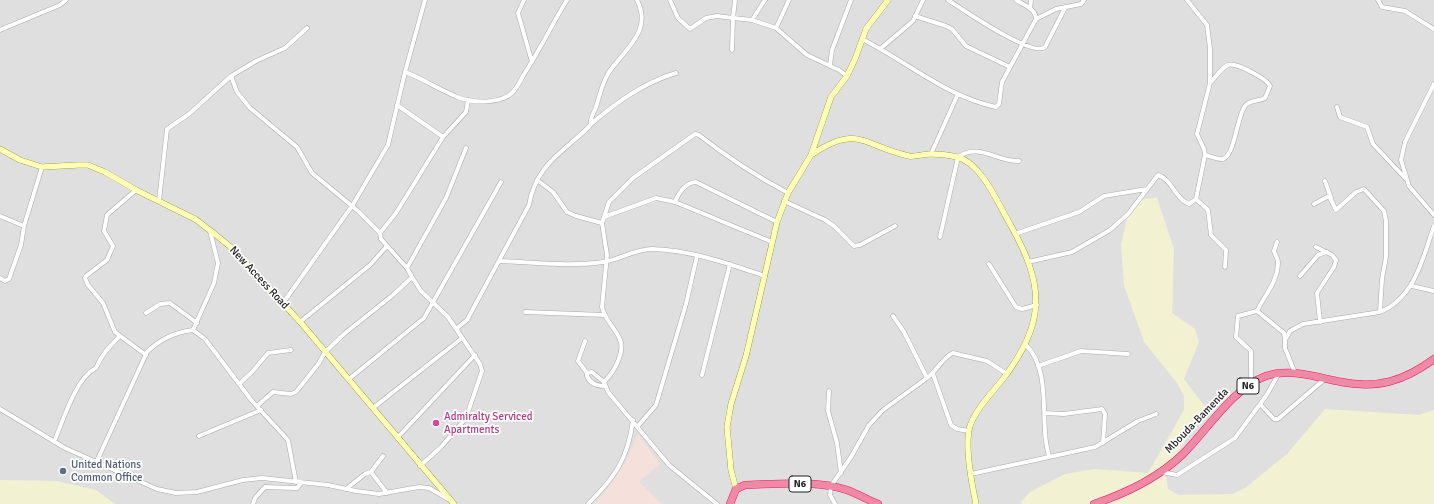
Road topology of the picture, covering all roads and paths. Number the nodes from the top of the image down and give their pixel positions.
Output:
1 (66, 0) edge
2 (425, 0) edge
3 (524, 0) edge
4 (567, 0) edge
5 (637, 0) edge
6 (670, 0) edge
7 (735, 0) edge
8 (765, 0) edge
9 (789, 0) edge
10 (851, 0) edge
11 (888, 0) edge
12 (923, 0) edge
13 (948, 0) edge
14 (1016, 0) edge
15 (1031, 0) edge
16 (1084, 0) edge
17 (1187, 0) edge
18 (1378, 0) edge
19 (1065, 8) junction
20 (1030, 9) junction
21 (915, 16) junction
22 (733, 18) junction
23 (1036, 19) junction
24 (752, 20) junction
25 (307, 28) dead end
26 (776, 28) junction
27 (1434, 29) edge
28 (0, 30) edge
29 (862, 39) junction
30 (1021, 45) junction
31 (880, 49) junction
32 (732, 50) dead end
33 (532, 62) junction
34 (830, 65) junction
35 (1010, 67) junction
36 (405, 72) junction
37 (676, 73) dead end
38 (231, 76) junction
39 (847, 76) junction
40 (1210, 83) junction
41 (1434, 84) edge
42 (958, 94) junction
43 (468, 100) junction
44 (397, 105) junction
45 (1336, 107) dead end
46 (591, 124) junction
47 (443, 137) junction
48 (466, 148) dead end
49 (0, 149) edge
50 (931, 154) junction
51 (811, 155) junction
52 (1205, 155) junction
53 (958, 157) junction
54 (1019, 161) dead end
55 (42, 167) junction
56 (1406, 179) junction
57 (537, 180) junction
58 (1325, 181) dead end
59 (501, 182) dead end
60 (1147, 189) junction
61 (136, 190) junction
62 (788, 194) junction
63 (1196, 199) junction
64 (159, 201) junction
65 (784, 201) junction
66 (675, 202) junction
67 (1314, 204) dead end
68 (352, 206) junction
69 (1336, 210) junction
70 (1434, 215) edge
71 (0, 216) edge
72 (604, 217) junction
73 (777, 222) junction
74 (602, 223) junction
75 (24, 226) junction
76 (895, 226) dead end
77 (1434, 226) edge
78 (210, 230) junction
79 (380, 233) junction
80 (1015, 234) junction
81 (940, 237) dead end
82 (772, 242) junction
83 (1277, 242) dead end
84 (387, 246) junction
85 (1316, 247) dead end
86 (1327, 252) junction
87 (698, 256) junction
88 (499, 260) junction
89 (605, 262) junction
90 (1028, 262) junction
91 (730, 264) junction
92 (989, 264) dead end
93 (1225, 267) dead end
94 (407, 268) junction
95 (765, 276) junction
96 (1300, 276) dead end
97 (412, 277) junction
98 (0, 278) edge
99 (1412, 286) junction
100 (1434, 291) edge
101 (433, 302) junction
102 (283, 303) junction
103 (1037, 305) junction
104 (1257, 311) junction
105 (146, 312) dead end
106 (525, 312) dead end
107 (1380, 312) junction
108 (604, 315) junction
109 (893, 316) dead end
110 (300, 322) junction
111 (1320, 322) junction
112 (197, 323) junction
113 (456, 329) junction
114 (193, 330) junction
115 (120, 336) junction
116 (462, 338) junction
117 (1285, 340) junction
118 (585, 341) dead end
119 (1026, 345) junction
120 (291, 350) dead end
121 (325, 352) junction
122 (1128, 354) dead end
123 (146, 355) junction
124 (475, 355) junction
125 (1434, 359) edge
126 (1038, 366) junction
127 (587, 373) junction
128 (1295, 373) junction
129 (932, 374) junction
130 (1007, 374) junction
131 (1278, 375) junction
132 (702, 376) dead end
133 (927, 378) junction
134 (1326, 378) junction
135 (349, 379) junction
136 (239, 384) junction
137 (604, 384) junction
138 (1251, 384) junction
139 (829, 391) dead end
140 (1260, 404) junction
141 (257, 406) junction
142 (373, 408) junction
143 (0, 409) edge
144 (261, 410) junction
145 (1045, 413) junction
146 (1156, 414) dead end
147 (633, 420) junction
148 (638, 426) junction
149 (969, 431) junction
150 (199, 436) dead end
151 (398, 437) junction
152 (54, 442) junction
153 (1103, 443) junction
154 (383, 456) dead end
155 (1049, 456) junction
156 (96, 463) junction
157 (420, 466) junction
158 (371, 472) junction
159 (1162, 472) junction
160 (840, 473) junction
161 (971, 474) junction
162 (299, 483) junction
163 (831, 486) junction
164 (736, 488) junction
165 (346, 489) junction
166 (387, 493) junction
167 (452, 502) edge
168 (253, 504) edge
169 (588, 504) edge
170 (717, 504) edge
171 (730, 504) edge
172 (835, 504) edge
173 (878, 504) edge
174 (976, 504) edge
175 (1094, 504) edge

1 - 28 street
2 - 36 street
3 - 33 street
4 - 33 street
5 - 46 street
6 - 22 street
7 - 22 street
8 - 24 street
9 - 26 street
10 - 34 street
11 - 29 street
12 - 21 street
13 - 30 street
14 - 20 street
15 - 20 street
16 - 19 street
17 - 40 street
18 - 27 street
19 - 23 street
19 - 30 street
20 - 23 street
21 - 31 street
21 - 35 street
22 - 24 street
22 - 32 street
23 - 30 street
24 - 26 street
25 - 38 street
26 - 34 street
29 - 31 street
29 - 39 street
30 - 35 street
31 - 42 street
33 - 43 street
34 - 39 street
35 - 42 street
36 - 43 street
36 - 44 street
37 - 46 street
38 - 64 street
38 - 68 street
39 - 51 street
40 - 52 street
40 - 52 street
41 - 56 street
42 - 50 street
43 - 47 street
44 - 47 street
44 - 68 street
45 - 56 street
46 - 57 street
47 - 79 street
48 - 94 street
49 - 55 street, New Access Road
50 - 51 street
50 - 53 street
51 - 62 street
52 - 63 street
53 - 54 street
53 - 80 street
53 - 81 street
55 - 61 street, New Access Road
55 - 75 street
56 - 70 street
57 - 74 street
57 - 88 street
58 - 69 street
59 - 101 street
60 - 63 street
60 - 80 street
60 - 90 street
61 - 64 street, New Access Road
61 - 115 street
62 - 65 street
62 - 72 street
63 - 93 street
64 - 78 street, New Access Road
65 - 73 street
65 - 76 street
66 - 72 street
66 - 73 street
66 - 82 street
67 - 69 street
68 - 79 street
68 - 102 street
69 - 107 street
71 - 75 street
72 - 74 street
73 - 82 street
74 - 89 street
75 - 98 street
77 - 99 street
78 - 102 street, New Access Road
78 - 112 street
79 - 84 street
80 - 90 street
82 - 95 street
83 - 104 street
84 - 94 street
84 - 110 street
85 - 86 street
86 - 96 street
86 - 111 street
87 - 89 street
87 - 91 street
87 - 148 street
88 - 89 street
88 - 113 street
89 - 108 street
90 - 103 street
91 - 95 street
91 - 132 street
92 - 103 street
94 - 97 street
95 - 164 street
97 - 101 street
97 - 121 street
99 - 100 street
99 - 107 street
101 - 113 street
101 - 135 street
102 - 110 street, New Access Road
103 - 119 street
104 - 117 street
104 - 138 street
105 - 112 street
106 - 108 street
107 - 111 street
108 - 137 street
109 - 133 street
110 - 121 street, New Access Road
111 - 117 street
112 - 114 street
113 - 116 street
114 - 123 street
114 - 136 street
115 - 123 street
115 - 152 street
116 - 124 street
116 - 142 street
117 - 128 street
118 - 127 street
119 - 126 street
119 - 130 street
120 - 136 street
121 - 135 street, New Access Road
121 - 141 street
122 - 126 street
123 - 156 street
124 - 151 street
124 - 157 street
125 - 134 highway, Mbouda-Bamenda / N6
126 - 145 street
127 - 137 street
127 - 137 street
128 - 131 highway, Mbouda-Bamenda / N6
128 - 134 highway, Mbouda-Bamenda / N6
129 - 130 street
129 - 133 street
129 - 149 street
130 - 149 street
131 - 138 highway, Mbouda-Bamenda / N6
131 - 140 street
133 - 160 street
134 - 140 street
135 - 142 street, New Access Road
136 - 141 street
137 - 147 street
138 - 159 highway, Mbouda-Bamenda / N6
139 - 160 street
140 - 159 street
141 - 144 street
142 - 151 street, New Access Road
143 - 152 street
144 - 150 street
144 - 162 street
145 - 153 street
145 - 155 street
146 - 153 street
147 - 148 street
147 - 169 street
148 - 170 street
149 - 161 street
151 - 157 street, New Access Road
152 - 156 street
153 - 155 street
154 - 158 street
155 - 161 street
156 - 162 street
157 - 167 street, New Access Road
158 - 165 street
158 - 166 street
159 - 175 highway, Mbouda-Bamenda / N6
160 - 163 street
161 - 174 street
162 - 165 street
162 - 168 street
163 - 164 highway, N6
163 - 172 street
163 - 173 highway, N6
164 - 171 highway
165 - 166 street
166 - 167 street

